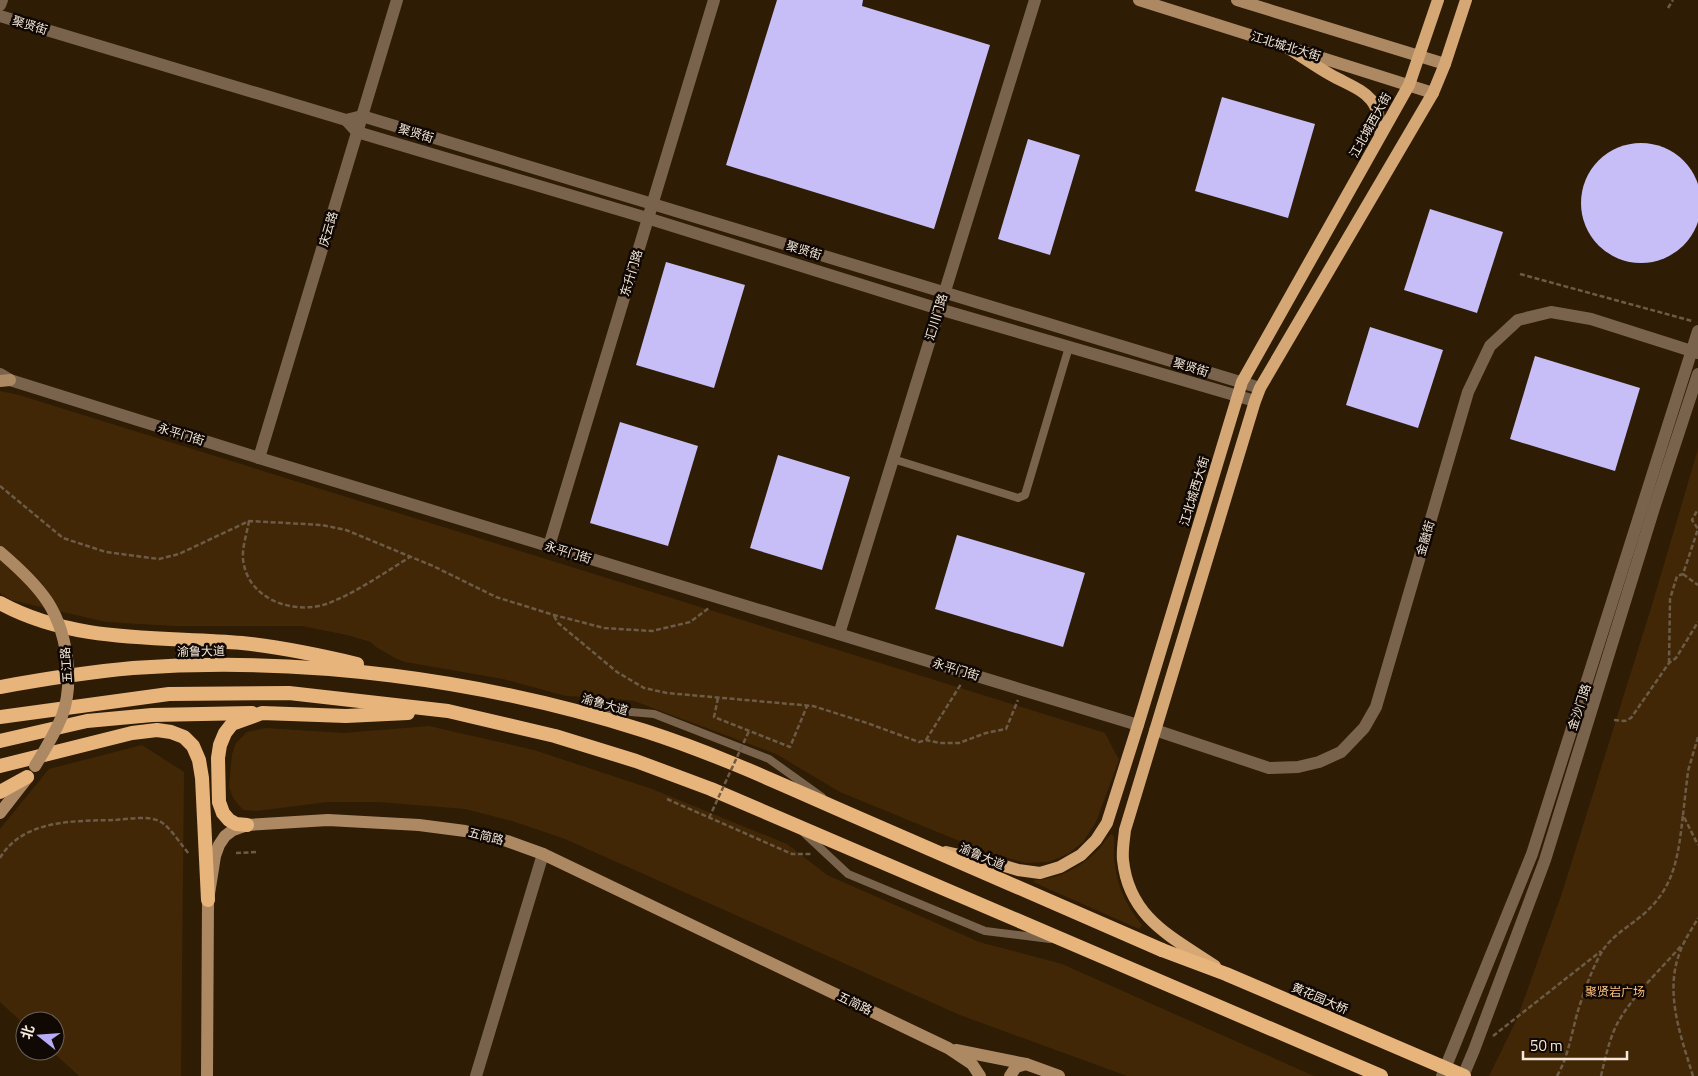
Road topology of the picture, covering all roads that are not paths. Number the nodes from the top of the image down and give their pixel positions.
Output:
1 (2, 0) edge
2 (397, 0) edge
3 (714, 0) edge
4 (1035, 0) edge
5 (1139, 0) edge
6 (1237, 0) edge
7 (1438, 0) edge
8 (1466, 0) edge
9 (0, 5) edge
10 (0, 16) edge
11 (1285, 46) junction
12 (1420, 57) junction
13 (1445, 64) junction
14 (1409, 85) junction
15 (1433, 93) junction
16 (362, 116) junction
17 (346, 120) junction
18 (358, 132) junction
19 (1380, 135) junction
20 (652, 203) junction
21 (647, 218) junction
22 (944, 292) junction
23 (939, 309) junction
24 (1698, 331) edge
25 (1069, 346) junction
26 (1695, 352) edge
27 (1698, 374) edge
28 (3, 378) edge
29 (1242, 382) junction
30 (1260, 388) junction
31 (1237, 396) junction
32 (1255, 401) junction
33 (259, 458) junction
34 (893, 459) junction
35 (549, 546) junction
36 (0, 552) edge
37 (0, 603) edge
38 (839, 634) junction
39 (407, 676) junction
40 (0, 687) edge
41 (448, 711) junction
42 (262, 713) junction
43 (0, 717) edge
44 (1138, 725) junction
45 (1155, 730) junction
46 (0, 741) edge
47 (0, 766) edge
48 (31, 772) junction
49 (0, 792) edge
50 (0, 813) edge
51 (794, 823) junction
52 (247, 825) junction
53 (924, 846) junction
54 (543, 854) junction
55 (208, 900) junction
56 (1069, 941) junction
57 (1162, 950) joint
58 (1226, 974) junction
59 (948, 1048) junction
60 (1026, 1064) junction
61 (207, 1076) edge
62 (476, 1076) edge
63 (980, 1076) edge
64 (1010, 1076) edge
65 (1059, 1076) edge
66 (1382, 1076) edge
67 (1442, 1076) edge
68 (1464, 1076) edge

1 - 9 street
2 - 16 street, 庆云路
3 - 20 street, 东升门路
4 - 22 street, 汇川门路
5 - 11 main road, 江北城北大街
6 - 12 main road
7 - 12 main road, 江北城西大街
8 - 13 main road
10 - 17 street, 聚贤街
11 - 14 main road, 江北城北大街
11 - 19 main road
12 - 13 main road
12 - 14 main road, 江北城西大街
13 - 15 main road
14 - 15 main road, 江北城北大街
14 - 19 main road, 江北城西大街
15 - 30 main road
16 - 17 street
16 - 18 street, 庆云路
16 - 20 street, 聚贤街
17 - 18 street, 聚贤街
18 - 21 street, 聚贤街
18 - 33 street, 庆云路
19 - 29 main road, 江北城西大街
20 - 21 street, 东升门路
20 - 22 street, 聚贤街
21 - 23 street, 聚贤街
21 - 35 street, 东升门路
22 - 23 street, 汇川门路
22 - 29 street, 聚贤街
23 - 25 street, 聚贤街
23 - 34 street, 汇川门路
24 - 26 street, 金沙门路
25 - 31 street, 聚贤街
25 - 34 lane
26 - 45 street, 金融街
26 - 67 street, 金沙门路
27 - 68 street, 金沙门路
28 - 33 street, 永平门街
29 - 30 street, 聚贤街
29 - 31 main road, 江北城西大街
30 - 32 main road
31 - 32 street, 聚贤街
31 - 44 main road, 江北城西大街
32 - 45 main road
33 - 35 street, 永平门街
34 - 38 street, 汇川门路
35 - 38 street, 永平门街
36 - 48 main road, 五江路, bridge
37 - 39 highway
38 - 44 street, 永平门街
39 - 40 highway, 渝鲁大道
39 - 53 highway, 渝鲁大道
41 - 42 highway
41 - 43 highway
41 - 51 highway
42 - 46 highway
42 - 52 highway
44 - 53 main road, 江北城西大街
45 - 58 main road, bridge
47 - 55 highway
48 - 49 highway
48 - 50 main road, 五江路
51 - 56 highway
51 - 56 lane
52 - 54 main road, 五简路
52 - 55 main road, 五简路
53 - 57 highway, 渝鲁大道
54 - 59 main road, 五简路
54 - 62 street
55 - 61 main road, 五简路
56 - 66 highway
57 - 58 highway, 黄花园大桥, bridge
58 - 68 highway, 黄花园大桥, bridge
59 - 60 main road, 五简路
59 - 63 main road, 五简路
60 - 64 main road
60 - 65 main road, 五简路

